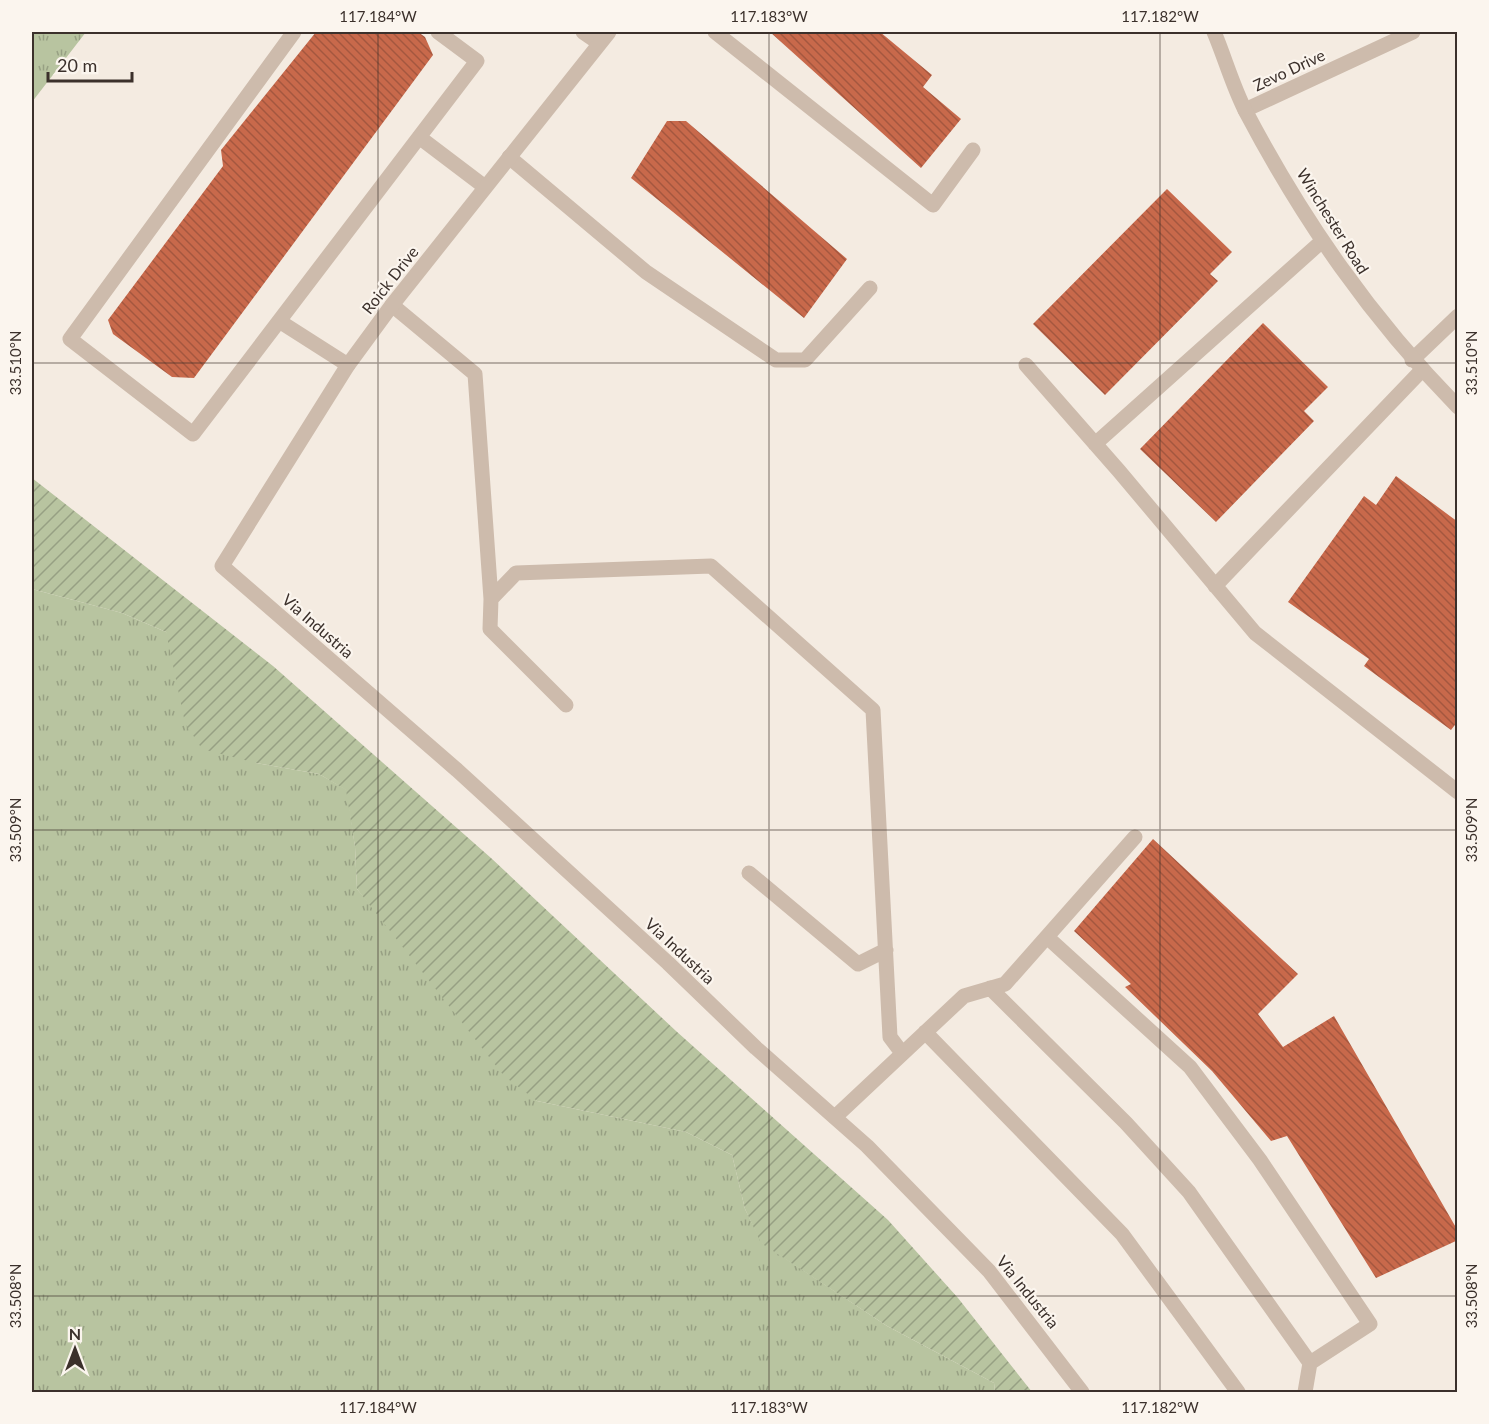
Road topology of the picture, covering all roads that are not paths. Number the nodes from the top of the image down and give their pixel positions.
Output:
1 (294, 32) edge
2 (438, 32) edge
3 (583, 32) edge
4 (715, 32) edge
5 (1214, 32) edge
6 (1413, 32) edge
7 (604, 37) edge
8 (1245, 110) junction
9 (419, 137) junction
10 (973, 150) dead end
11 (509, 157) junction
12 (485, 187) junction
13 (1321, 242) junction
14 (870, 288) dead end
15 (392, 305) junction
16 (1458, 316) edge
17 (279, 321) junction
18 (348, 365) junction
19 (1026, 365) dead end
20 (1417, 365) junction
21 (1458, 406) edge
22 (1095, 444) junction
23 (222, 566) joint
24 (1215, 586) junction
25 (492, 599) junction
26 (566, 705) dead end
27 (1458, 792) edge
28 (1135, 837) dead end
29 (748, 873) dead end
30 (1047, 937) junction
31 (886, 950) junction
32 (990, 988) junction
33 (925, 1032) junction
34 (903, 1053) junction
35 (834, 1117) junction
36 (1310, 1363) junction
37 (1082, 1392) edge
38 (1238, 1392) edge
39 (1305, 1392) edge

1 - 17 street
2 - 9 street
3 - 7 street
4 - 10 street
5 - 8 street, Winchester Road
6 - 8 street, Zevo Drive
7 - 11 street, Roick Drive
8 - 13 street, Winchester Road
9 - 12 street
9 - 17 street
11 - 12 street, Roick Drive
11 - 14 street
12 - 15 street, Roick Drive
13 - 20 street, Winchester Road
13 - 22 street
15 - 18 street, Roick Drive
15 - 25 street
16 - 20 street
17 - 18 street
18 - 23 street, Roick Drive
19 - 22 street
20 - 21 street, Winchester Road
20 - 24 street
22 - 24 street
23 - 35 street, Via Industria
24 - 27 street
25 - 26 street
25 - 31 street
28 - 30 street
29 - 31 street
30 - 32 street
30 - 36 street
31 - 34 street
32 - 33 street
32 - 36 street
33 - 34 street
33 - 38 street
34 - 35 street
35 - 37 street, Via Industria
36 - 39 street

